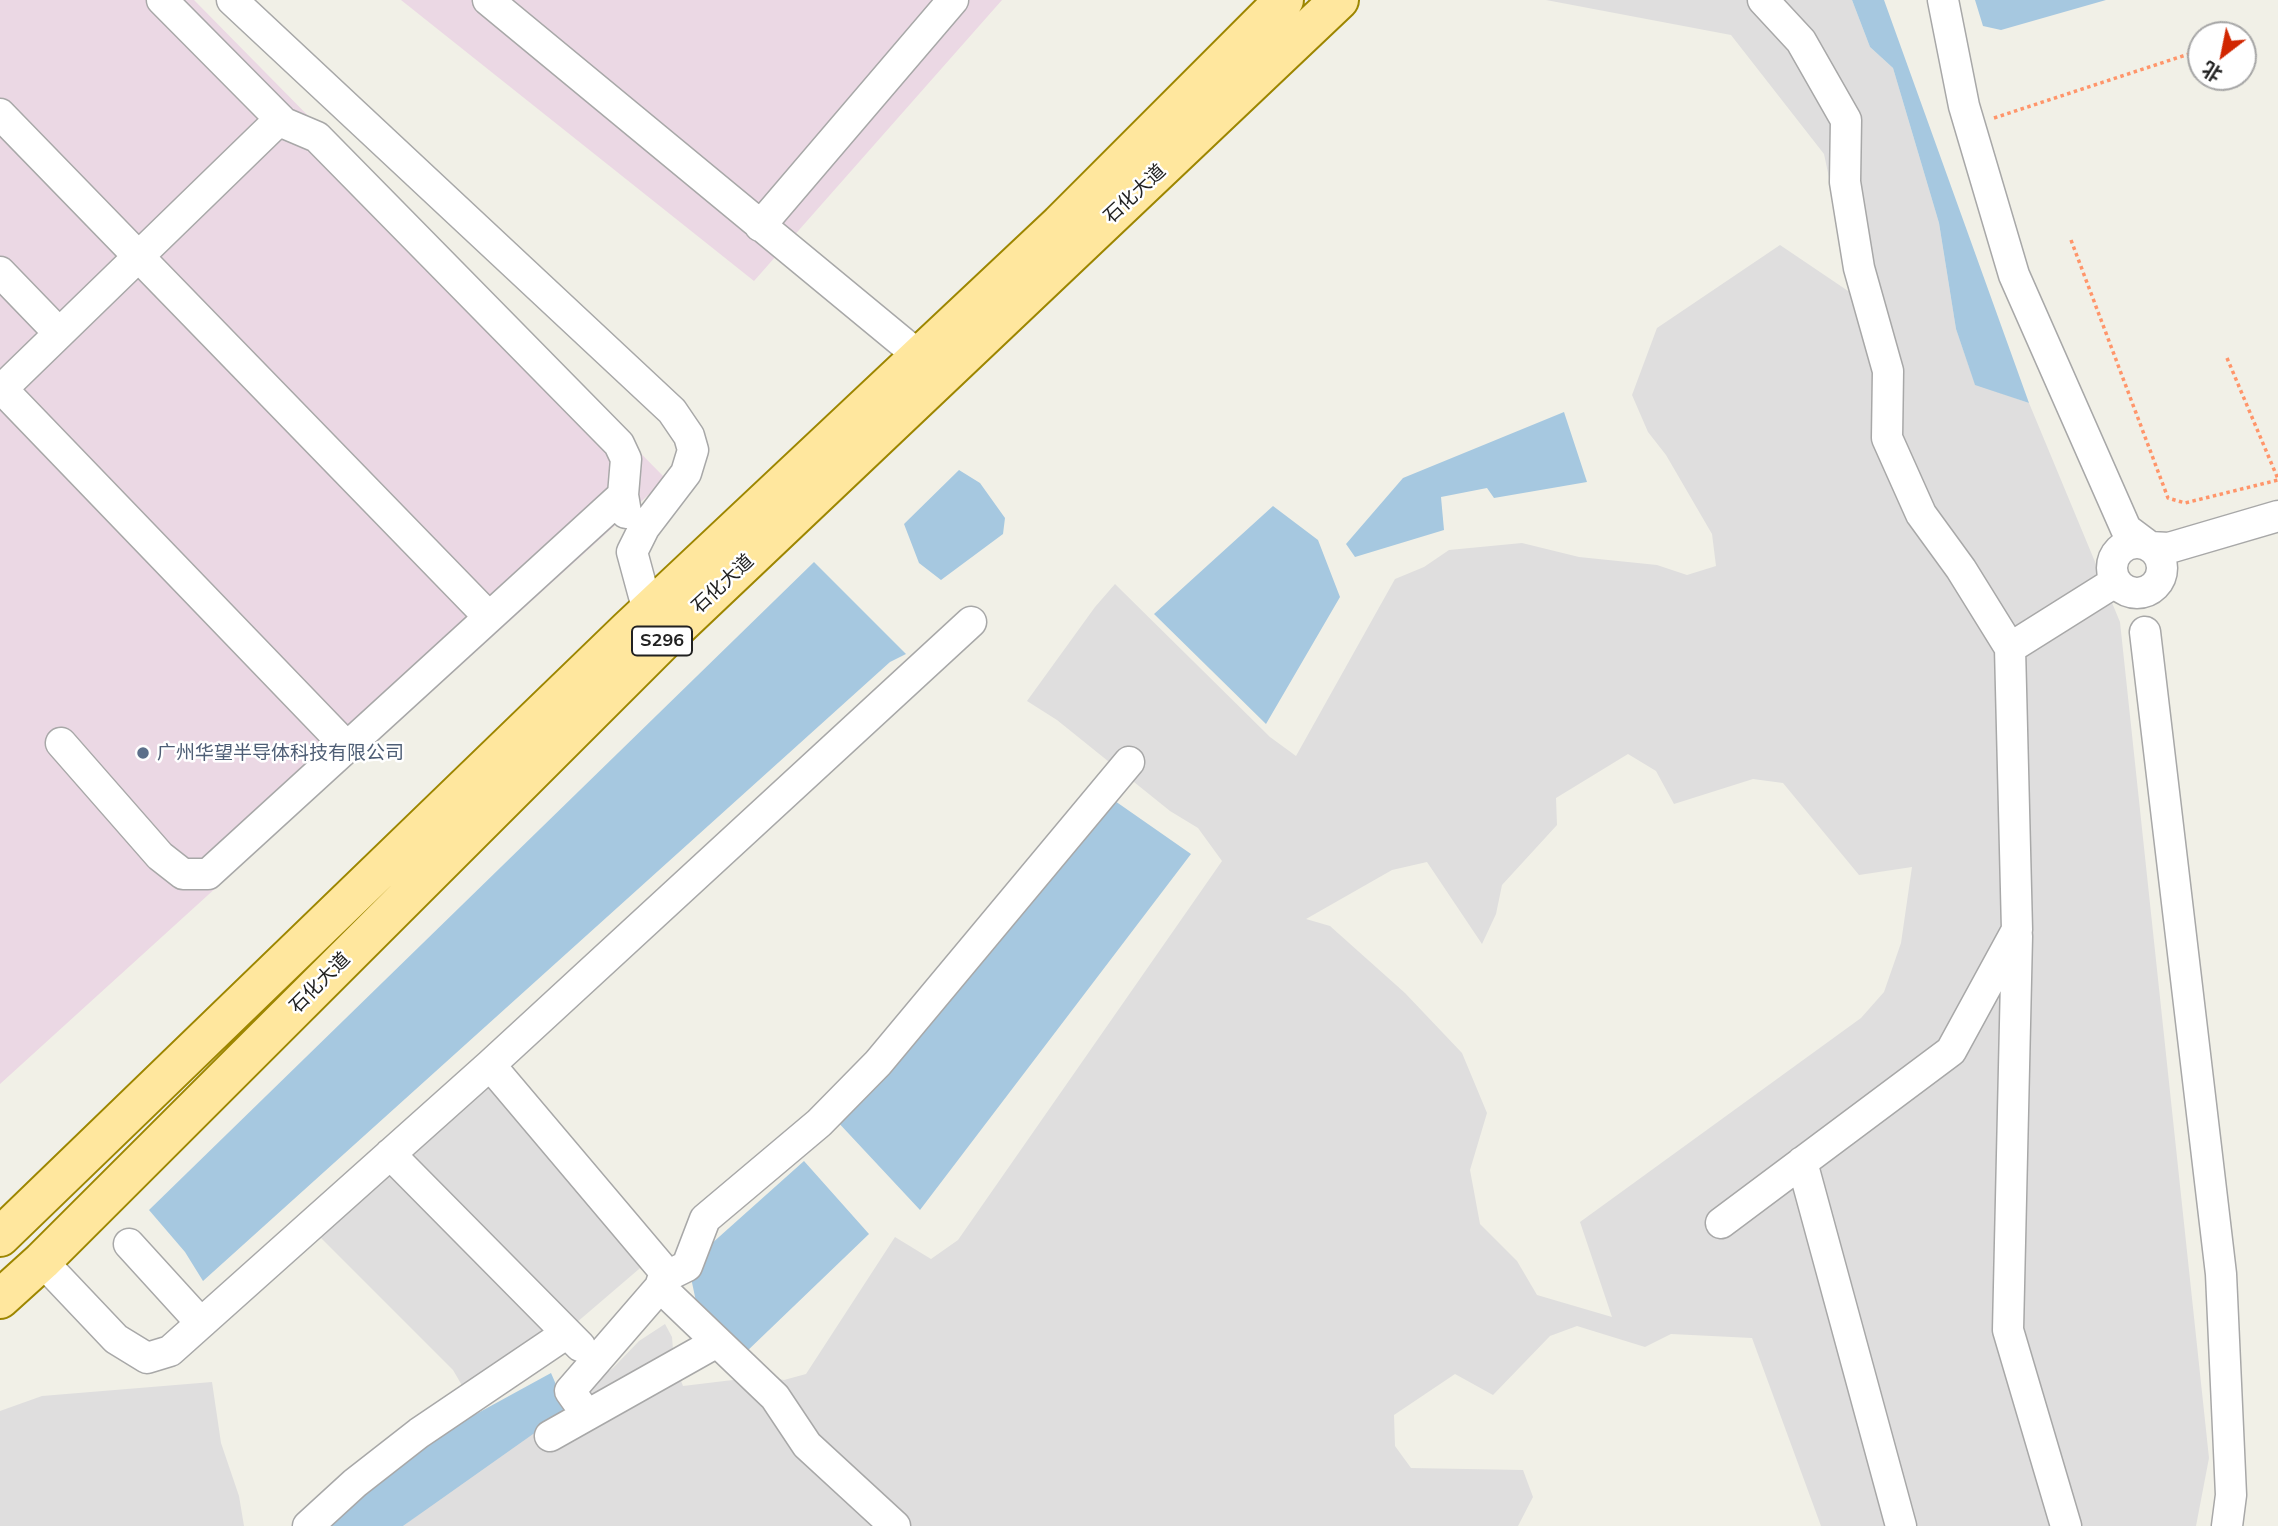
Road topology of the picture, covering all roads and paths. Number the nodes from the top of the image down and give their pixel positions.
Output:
1 (162, 0) edge
2 (232, 0) edge
3 (488, 0) edge
4 (953, 0) edge
5 (1283, 0) edge
6 (1763, 0) edge
7 (1943, 0) edge
8 (1328, 3) edge
9 (2187, 55) edge
10 (1964, 106) junction
11 (0, 114) edge
12 (279, 119) junction
13 (760, 226) junction
14 (2071, 240) dead end
15 (138, 257) junction
16 (0, 272) edge
17 (60, 333) junction
18 (919, 356) junction
19 (2227, 358) dead end
20 (1, 390) edge
21 (2278, 479) edge
22 (623, 495) junction
23 (2117, 513) junction
24 (2278, 516) edge
25 (636, 544) junction
26 (2186, 544) junction
27 (2150, 547) junction
28 (2116, 576) junction
29 (2159, 581) junction
30 (489, 617) junction
31 (971, 622) dead end
32 (658, 623) junction
33 (2145, 632) junction
34 (2010, 648) junction
35 (61, 743) dead end
36 (347, 747) junction
37 (1129, 762) dead end
38 (2017, 930) junction
39 (490, 1065) junction
40 (390, 1154) junction
41 (1802, 1162) junction
42 (1721, 1223) dead end
43 (0, 1237) edge
44 (129, 1244) dead end
45 (42, 1261) junction
46 (662, 1280) junction
47 (0, 1298) edge
48 (201, 1323) junction
49 (567, 1333) junction
50 (718, 1342) junction
51 (596, 1362) junction
52 (587, 1415) junction
53 (550, 1436) dead end
54 (308, 1526) edge
55 (895, 1526) edge
56 (1901, 1526) edge
57 (2066, 1526) edge
58 (2228, 1526) edge

1 - 12 street
2 - 25 street
3 - 13 street
4 - 13 street
5 - 18 main road, 石化大道 / S296
6 - 34 street
7 - 10 street
8 - 32 main road, 石化大道 / S296
9 - 10 path
10 - 23 street
11 - 15 street
12 - 15 street
12 - 22 street
13 - 18 street
14 - 21 path
15 - 17 street
15 - 30 street
16 - 17 street
17 - 20 street
18 - 32 main road, 石化大道 / S296
19 - 21 path
20 - 36 street
22 - 25 street
22 - 30 street
23 - 27 street
23 - 28 street
24 - 26 street
25 - 32 street
26 - 27 street
26 - 29 street
27 - 28 street
27 - 29 street
28 - 29 street
28 - 33 street
28 - 34 street
29 - 33 street
30 - 36 street
31 - 39 street
32 - 43 main road, 石化大道 / S296
32 - 45 main road, 石化大道 / S296
33 - 58 street
34 - 38 street
35 - 36 street
37 - 46 street
38 - 41 street
38 - 57 street
39 - 40 street
39 - 46 street
40 - 48 street
40 - 49 street
41 - 42 street
41 - 56 street
44 - 48 street
45 - 47 main road, 石化大道 / S296
45 - 48 street
46 - 50 street
46 - 51 street
49 - 51 street
49 - 54 street
50 - 52 street
50 - 55 street
51 - 52 street
52 - 53 street

